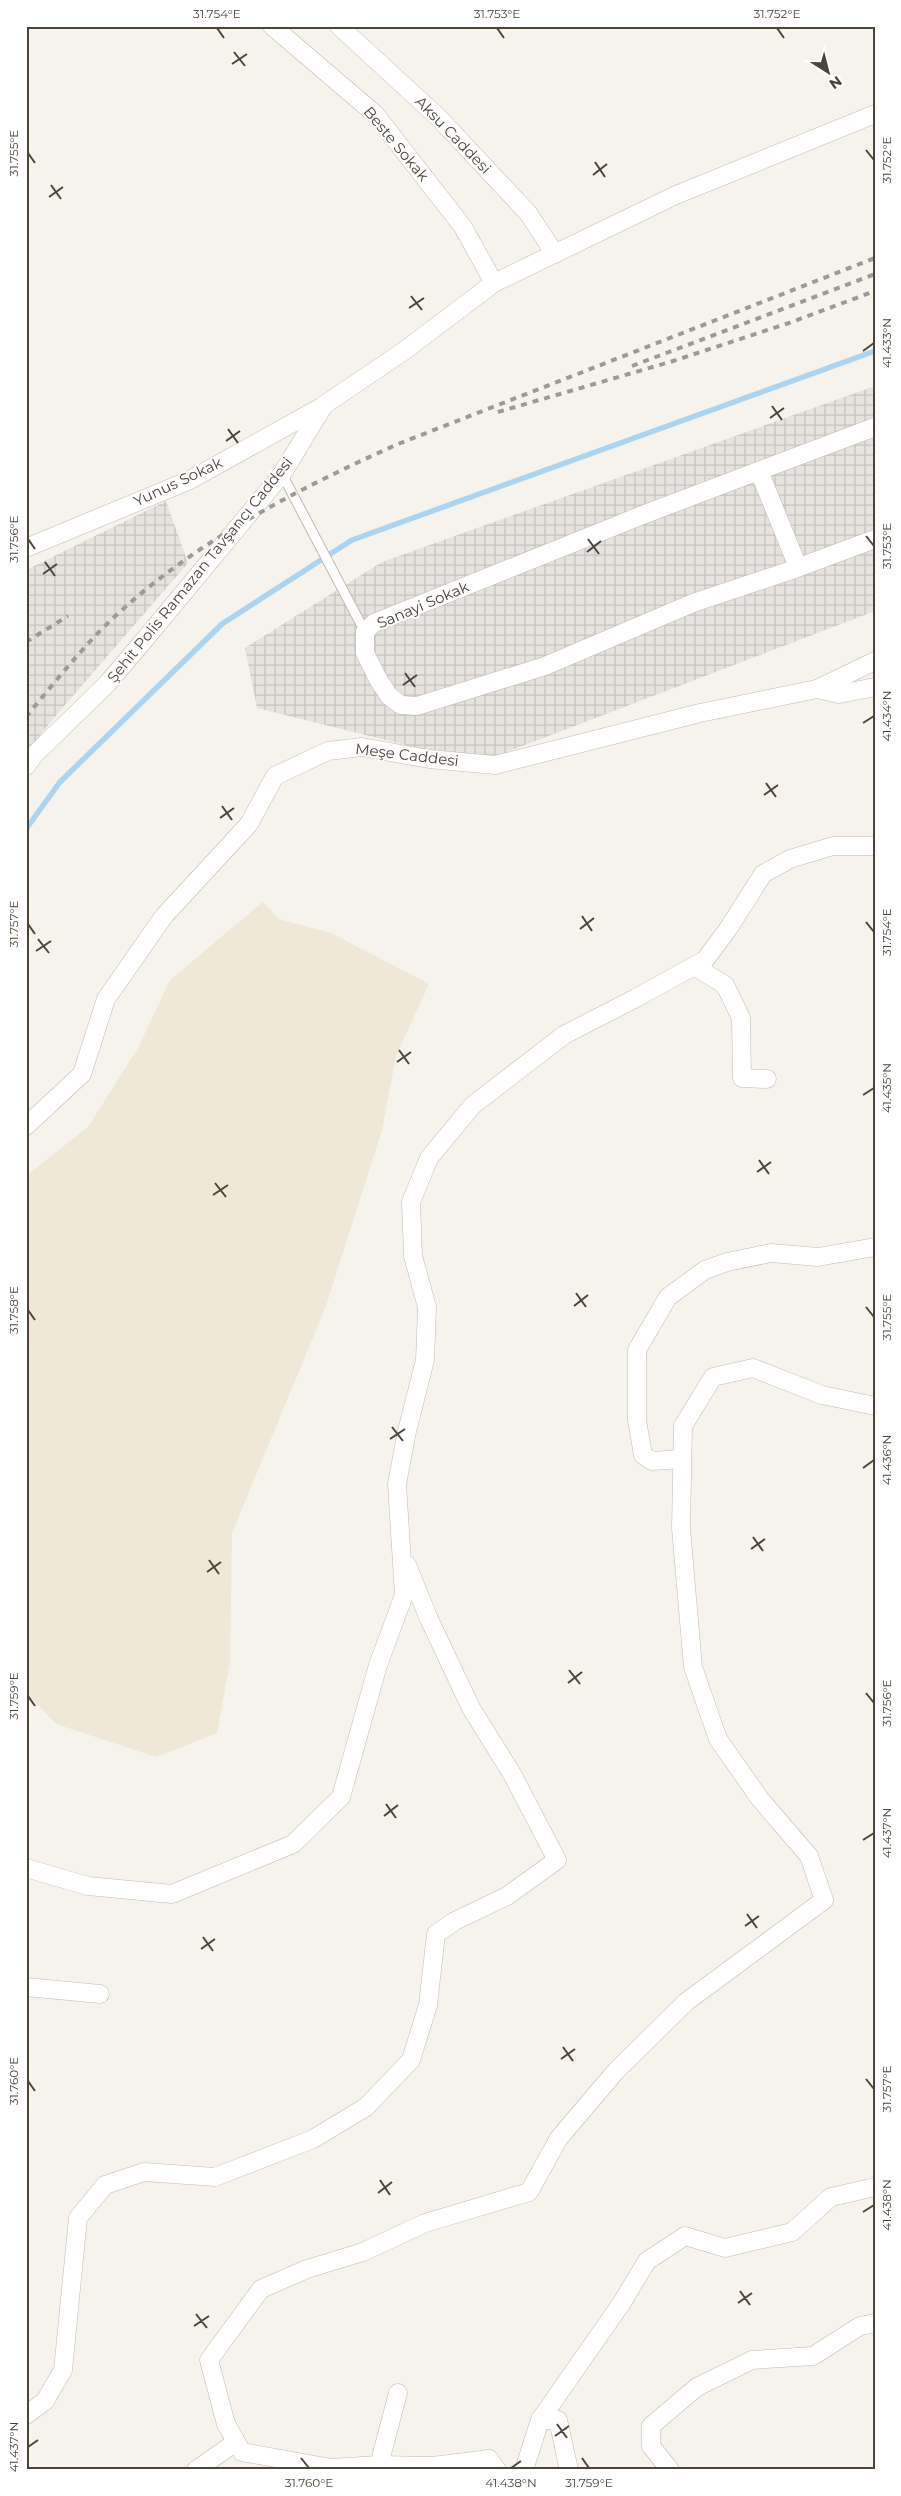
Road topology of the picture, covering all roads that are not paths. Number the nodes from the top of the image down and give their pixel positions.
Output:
1 (272, 26) edge
2 (339, 26) edge
3 (875, 114) edge
4 (555, 254) junction
5 (494, 283) junction
6 (324, 405) junction
7 (875, 427) edge
8 (759, 471) junction
9 (282, 474) junction
10 (875, 538) edge
11 (26, 548) edge
12 (798, 567) junction
13 (365, 632) junction
14 (875, 661) edge
15 (875, 687) edge
16 (817, 690) junction
17 (26, 766) edge
18 (875, 846) edge
19 (694, 966) junction
20 (766, 1079) dead end
21 (26, 1126) edge
22 (875, 1247) edge
23 (875, 1406) edge
24 (682, 1459) junction
25 (401, 1548) junction
26 (26, 1868) edge
27 (26, 1987) edge
28 (100, 1994) dead end
29 (875, 2188) edge
30 (875, 2323) edge
31 (398, 2393) dead end
32 (26, 2415) edge
33 (540, 2420) junction
34 (236, 2442) junction
35 (377, 2467) edge
36 (196, 2470) edge
37 (497, 2470) edge
38 (524, 2470) edge
39 (569, 2470) edge
40 (670, 2470) edge

1 - 5 street, Beste Sokak
2 - 4 street, Aksu Caddesi
3 - 4 street, Şehit Polis Ramazan Tavşancı Caddesi
4 - 5 street, Şehit Polis Ramazan Tavşancı Caddesi
5 - 6 street, Şehit Polis Ramazan Tavşancı Caddesi
6 - 9 street, Şehit Polis Ramazan Tavşancı Caddesi
6 - 11 street, Yunus Sokak
7 - 8 street, Sanayi Sokak
8 - 12 street
8 - 13 street, Sanayi Sokak
9 - 13 lane
9 - 17 street, Şehit Polis Ramazan Tavşancı Caddesi
10 - 12 street, Sanayi Sokak
12 - 13 street, Sanayi Sokak
14 - 16 street, Meşe Caddesi
15 - 16 street
16 - 21 street, Meşe Caddesi
18 - 19 street
19 - 20 street
19 - 25 street
22 - 24 street
23 - 24 street
24 - 34 street
25 - 26 street
25 - 32 street
27 - 28 street
29 - 33 street
30 - 40 street
31 - 35 street
33 - 38 street
33 - 39 street
34 - 35 street
34 - 36 street
35 - 37 street

